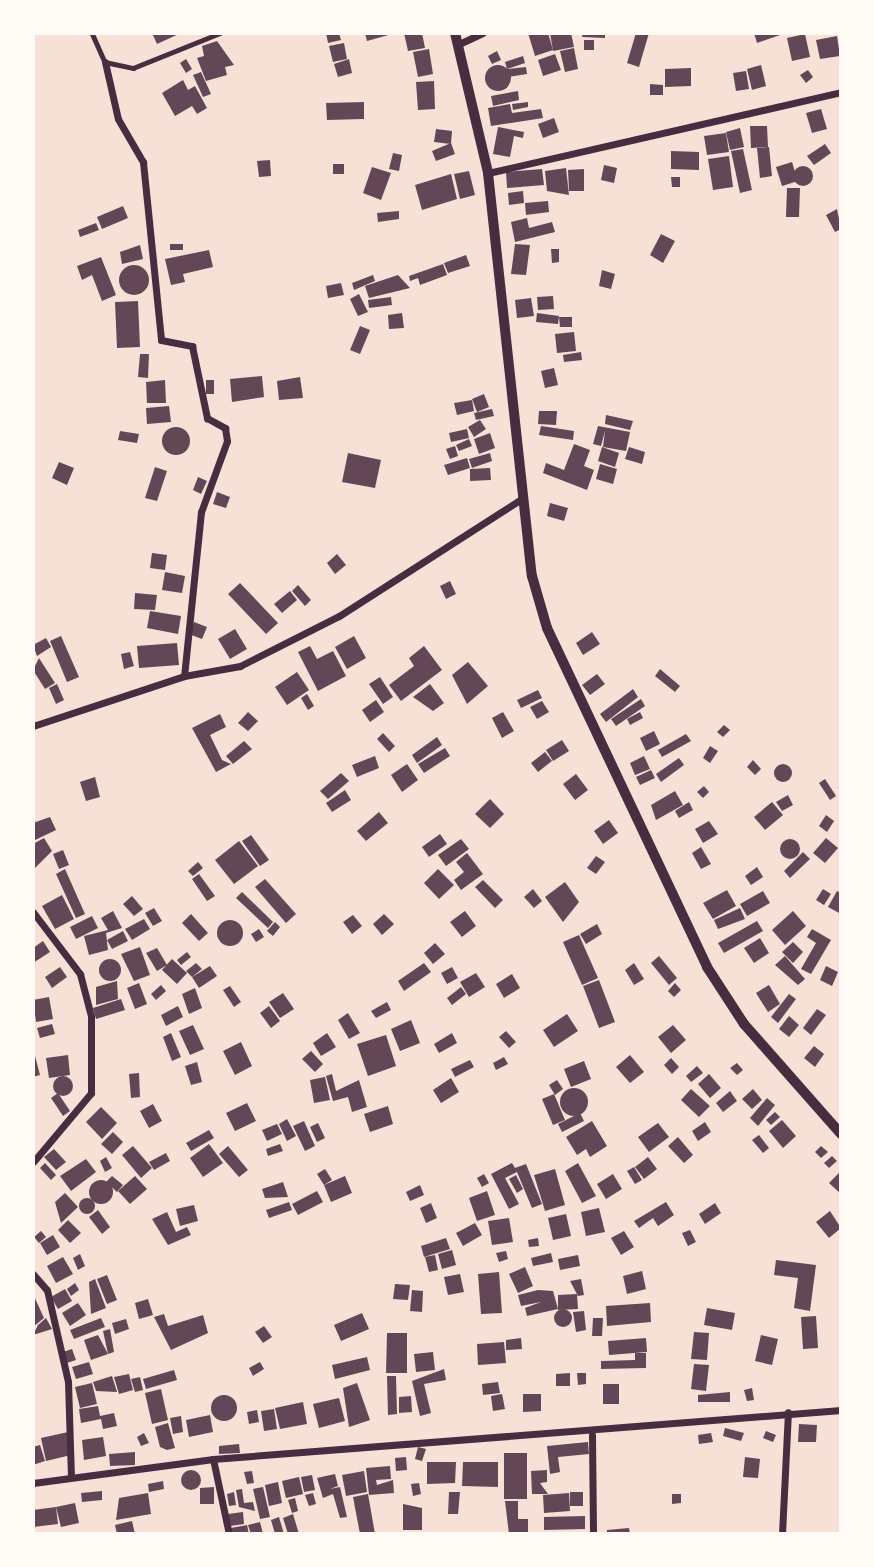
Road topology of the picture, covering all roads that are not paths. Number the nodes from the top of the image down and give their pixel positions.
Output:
1 (92, 33) edge
2 (220, 33) edge
3 (483, 33) edge
4 (457, 38) edge
5 (105, 62) junction
6 (841, 92) edge
7 (488, 173) junction
8 (523, 498) junction
9 (184, 676) junction
10 (33, 726) edge
11 (33, 912) edge
12 (841, 1134) edge
13 (33, 1162) edge
14 (33, 1274) edge
15 (841, 1410) edge
16 (788, 1412) junction
17 (592, 1435) dead end
18 (213, 1459) junction
19 (71, 1476) junction
20 (33, 1483) edge
21 (229, 1534) edge
22 (593, 1534) edge
23 (782, 1534) edge

1 - 5 lane
2 - 5 lane
3 - 4 street
4 - 7 street
5 - 9 street
6 - 7 street
7 - 8 street
8 - 9 street
8 - 12 street
9 - 10 street
11 - 13 street
14 - 19 street
15 - 16 street
16 - 18 street
16 - 23 street
17 - 22 street
18 - 19 street
18 - 21 street
19 - 20 street

